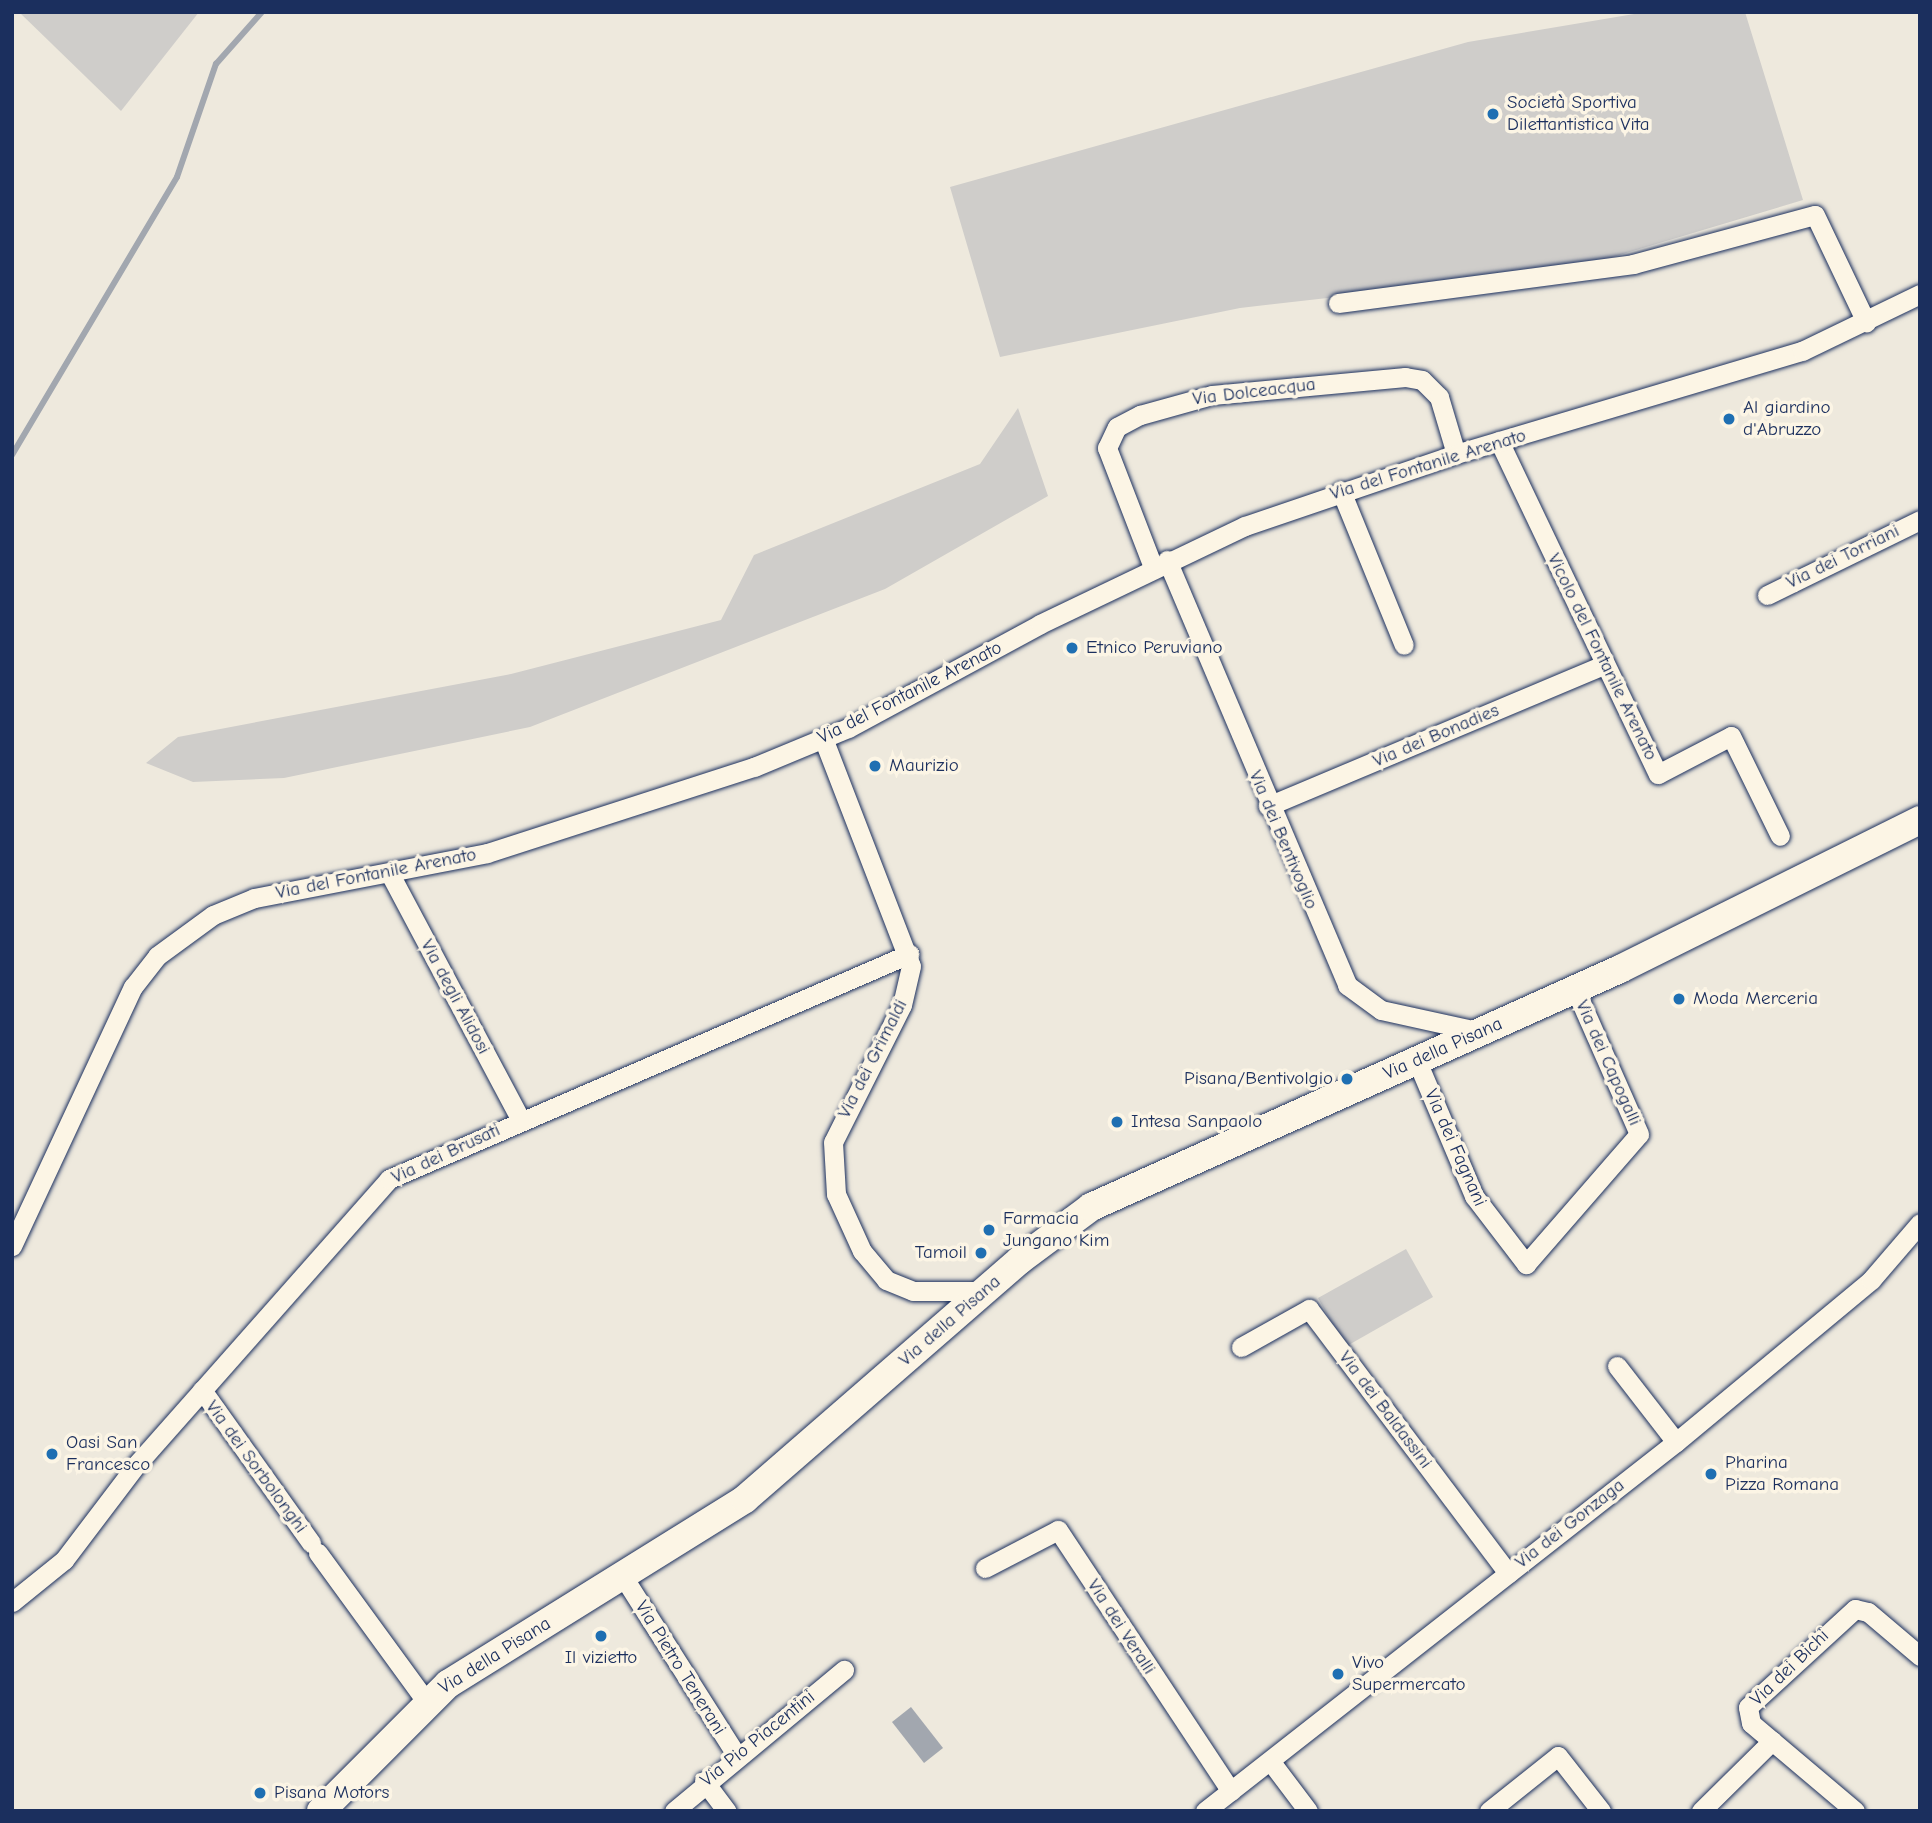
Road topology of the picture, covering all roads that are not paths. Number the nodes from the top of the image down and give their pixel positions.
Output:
1 (1920, 294) edge
2 (1338, 303) dead end
3 (1866, 322) junction
4 (1499, 441) junction
5 (1456, 454) junction
6 (1341, 491) junction
7 (1920, 520) edge
8 (1160, 564) junction
9 (1767, 595) dead end
10 (1404, 645) dead end
11 (1604, 665) junction
12 (823, 738) junction
13 (1268, 806) junction
14 (1920, 820) edge
15 (1780, 836) dead end
16 (390, 874) junction
17 (909, 954) junction
18 (1575, 989) junction
19 (1480, 1032) junction
20 (1417, 1061) junction
21 (520, 1119) junction
22 (1920, 1223) edge
23 (12, 1246) edge
24 (1526, 1264) joint
25 (983, 1291) junction
26 (1241, 1348) dead end
27 (1617, 1366) dead end
28 (202, 1391) junction
29 (1676, 1442) junction
30 (985, 1568) dead end
31 (1508, 1573) junction
32 (624, 1578) junction
33 (12, 1602) edge
34 (1920, 1656) edge
35 (844, 1670) dead end
36 (426, 1701) junction
37 (1772, 1741) junction
38 (737, 1756) junction
39 (1271, 1762) junction
40 (704, 1781) junction
41 (1231, 1791) junction
42 (320, 1811) edge
43 (674, 1811) edge
44 (727, 1811) edge
45 (1205, 1811) edge
46 (1308, 1811) edge
47 (1489, 1811) edge
48 (1601, 1811) edge
49 (1701, 1811) edge
50 (1855, 1811) edge

1 - 3 street, Via del Fontanile Arenato
2 - 3 street
3 - 4 street, Via del Fontanile Arenato
4 - 5 street, Via del Fontanile Arenato
4 - 11 street, Vicolo del Fontanile Arenato
5 - 6 street, Via del Fontanile Arenato
5 - 8 street, Via Dolceacqua
6 - 8 street, Via del Fontanile Arenato
6 - 10 street
7 - 9 street, Via dei Torriani
8 - 12 street, Via del Fontanile Arenato
8 - 13 street, Via dei Bentivoglio
11 - 13 street, Via dei Bonadies
11 - 15 street, Vicolo del Fontanile Arenato
12 - 16 street, Via del Fontanile Arenato
12 - 17 street, Via dei Grimaldi
13 - 19 street, Via dei Bentivoglio
14 - 18 main road, Via della Pisana
16 - 21 street, Via degli Alidosi
16 - 23 street, Via del Fontanile Arenato
17 - 21 street, Via dei Brusati
17 - 25 street, Via dei Grimaldi
18 - 19 main road, Via della Pisana
18 - 24 street, Via dei Capogalli
19 - 20 main road, Via della Pisana
20 - 24 street, Via dei Fagnani
20 - 25 main road, Via della Pisana
21 - 28 street, Via dei Brusati
22 - 29 street, Via dei Gonzaga
25 - 32 main road, Via della Pisana
26 - 31 street, Via dei Baldassini
27 - 29 street
28 - 33 street, Via dei Brusati
28 - 36 street, Via dei Sorbolonghi
29 - 31 street, Via dei Gonzaga
30 - 41 street, Via dei Veralli
31 - 39 street, Via dei Gonzaga
32 - 36 main road, Via della Pisana
32 - 38 street, Via Pietro Tenerani
34 - 37 street, Via dei Bichi
35 - 38 street, Via Pio Piacentini
36 - 42 main road, Via della Pisana
37 - 49 street
37 - 50 street, Via dei Bichi
38 - 40 street, Via Pio Piacentini
39 - 41 street, Via dei Gonzaga
39 - 46 street
40 - 43 street, Via Pio Piacentini
40 - 44 street
41 - 45 street, Via dei Gonzaga
47 - 48 street

